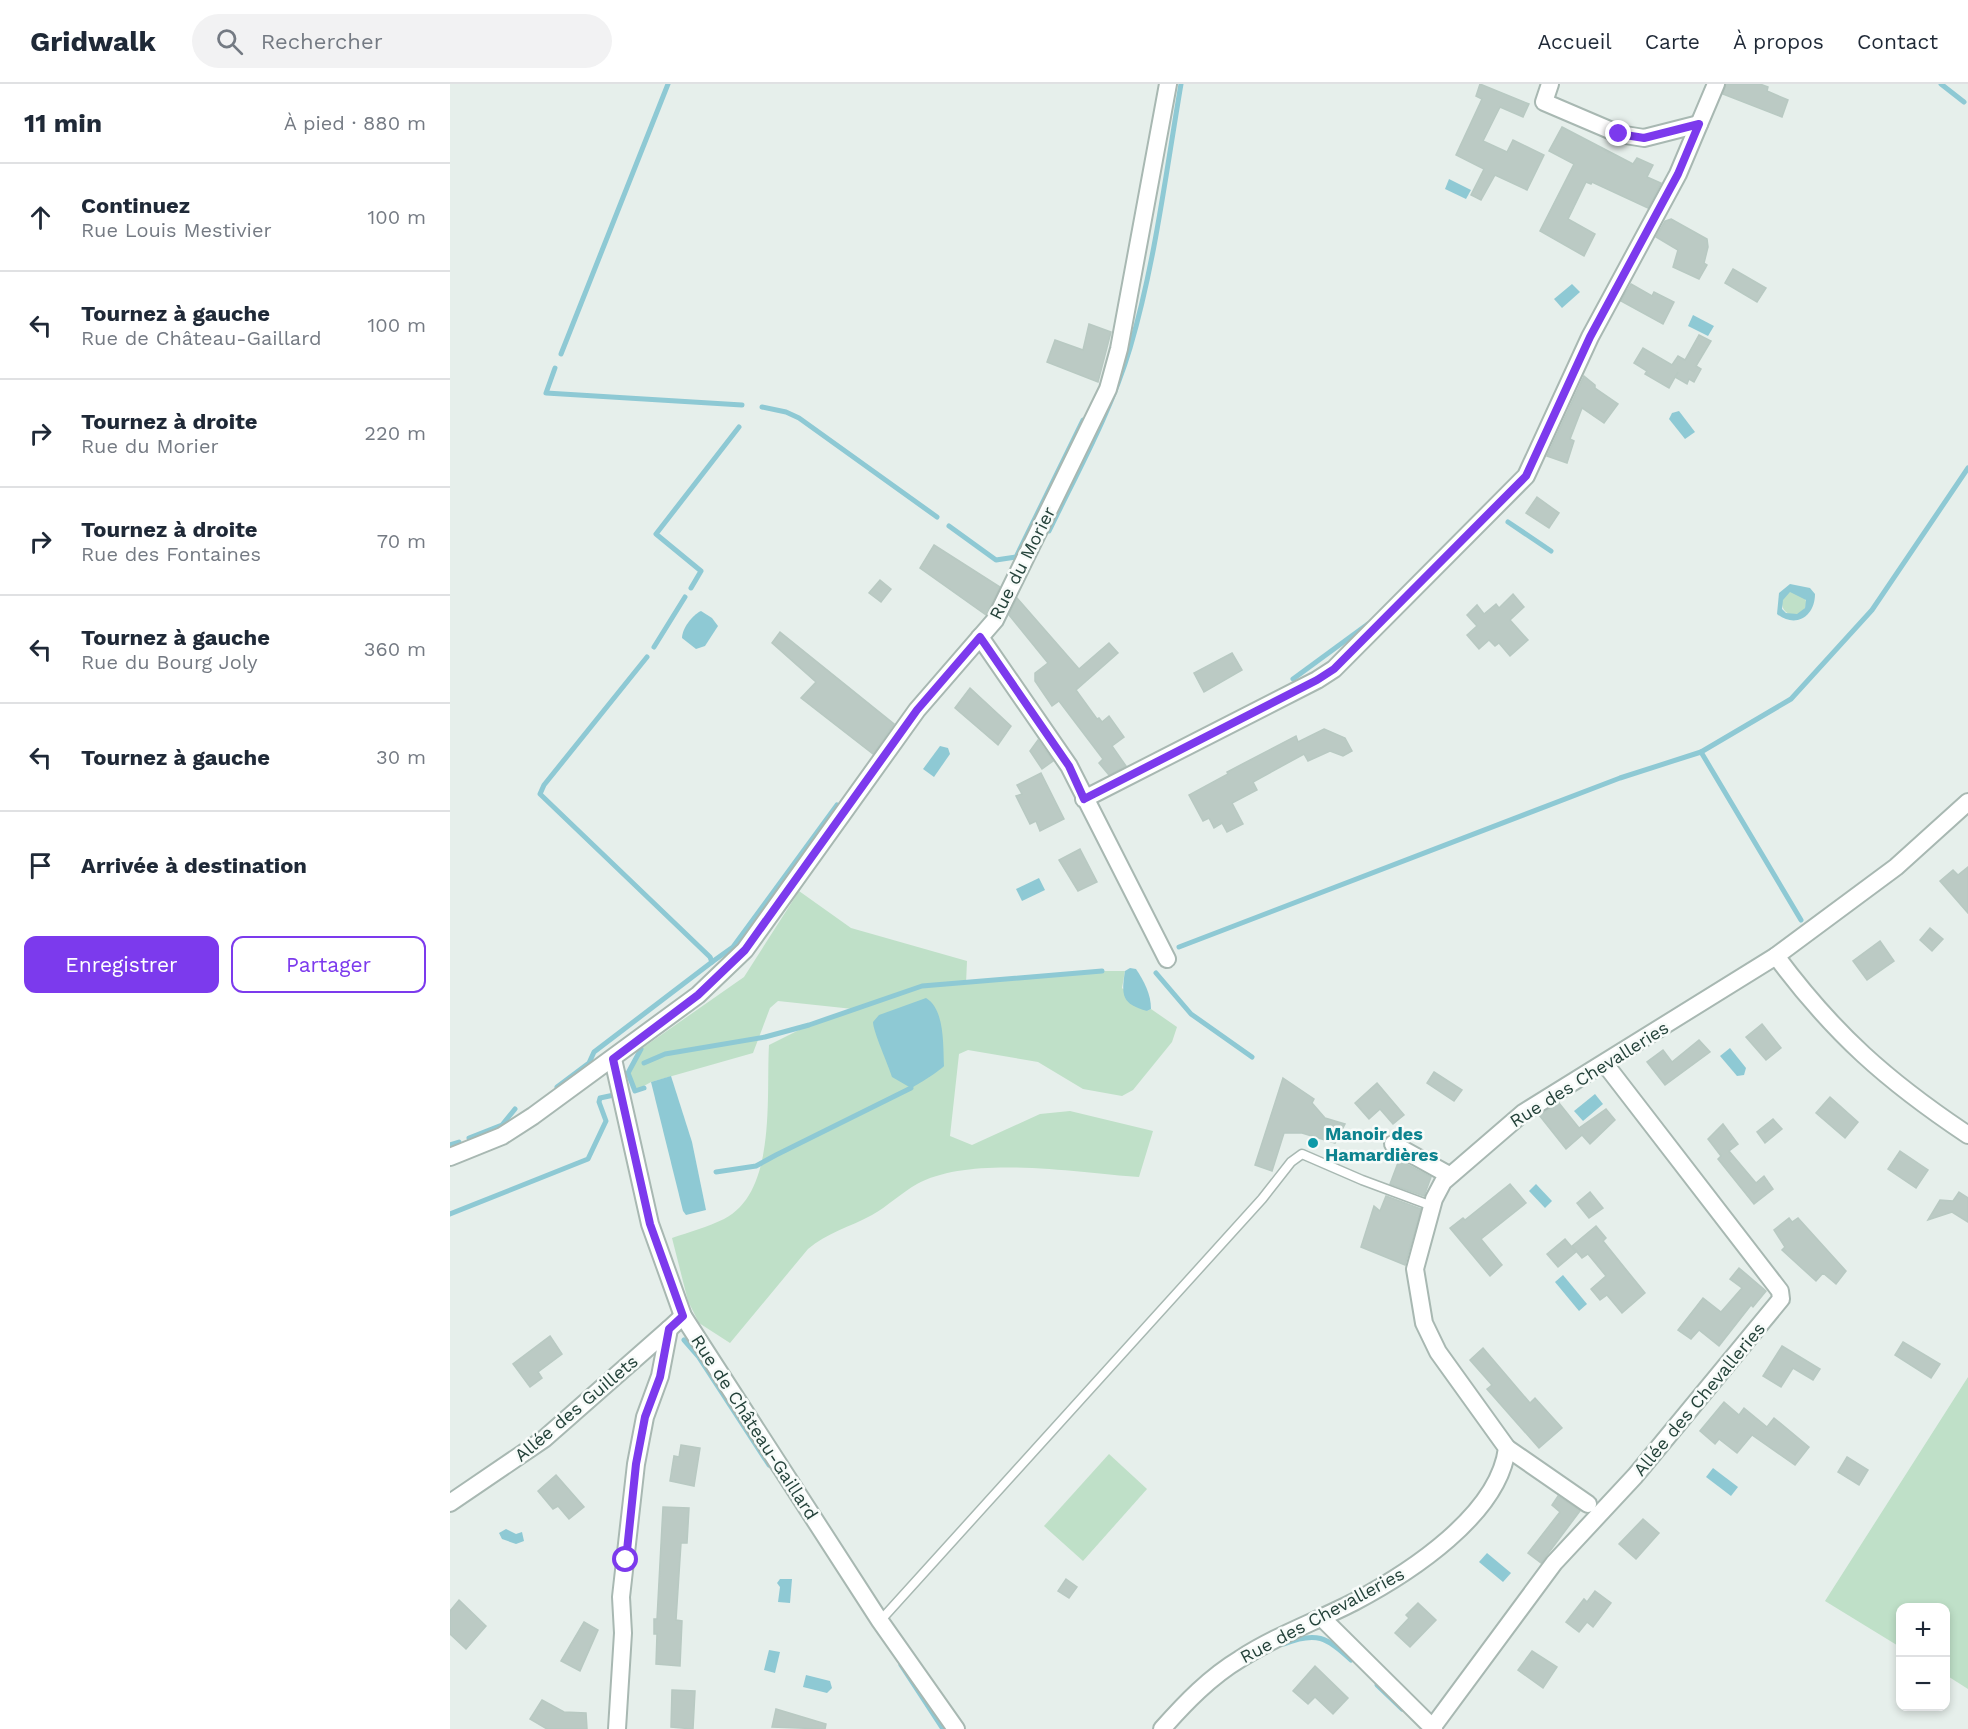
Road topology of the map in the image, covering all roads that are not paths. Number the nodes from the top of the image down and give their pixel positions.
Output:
1 (1168, 84) edge
2 (1550, 84) edge
3 (1716, 84) edge
4 (1699, 124) junction
5 (980, 637) junction
6 (1084, 799) junction
7 (1968, 802) edge
8 (1776, 956) junction
9 (1167, 958) dead end
10 (613, 1059) junction
11 (1605, 1064) junction
12 (1968, 1135) edge
13 (1393, 1144) dead end
14 (450, 1157) edge
15 (1449, 1175) junction
16 (1432, 1206) junction
17 (683, 1316) junction
18 (669, 1329) junction
19 (1507, 1449) junction
20 (450, 1503) edge
21 (1588, 1504) dead end
22 (1322, 1618) junction
23 (880, 1621) junction
24 (1433, 1728) edge
25 (617, 1729) edge
26 (956, 1729) edge
27 (1162, 1729) edge

1 - 5 street, Rue du Morier
2 - 4 street
3 - 4 street
4 - 6 street
5 - 6 street
5 - 10 street, Rue du Morier
6 - 9 street
7 - 8 street, Rue des Chevalleries
8 - 11 street, Rue des Chevalleries
8 - 12 street
10 - 14 street, Rue du Morier
10 - 17 street, Rue de Château-Gaillard
11 - 15 street, Rue des Chevalleries
11 - 24 street, Allée des Chevalleries
13 - 15 street
15 - 16 street, Rue des Chevalleries
16 - 19 street, Rue des Chevalleries
16 - 23 lane
17 - 18 street, Allée des Guillets
17 - 23 street, Rue de Château-Gaillard
18 - 20 street, Allée des Guillets
18 - 25 street
19 - 21 street
19 - 22 street, Rue des Chevalleries
22 - 24 street, Allée des Chevalleries
22 - 27 street, Rue des Chevalleries
23 - 26 street, Rue de Château-Gaillard

